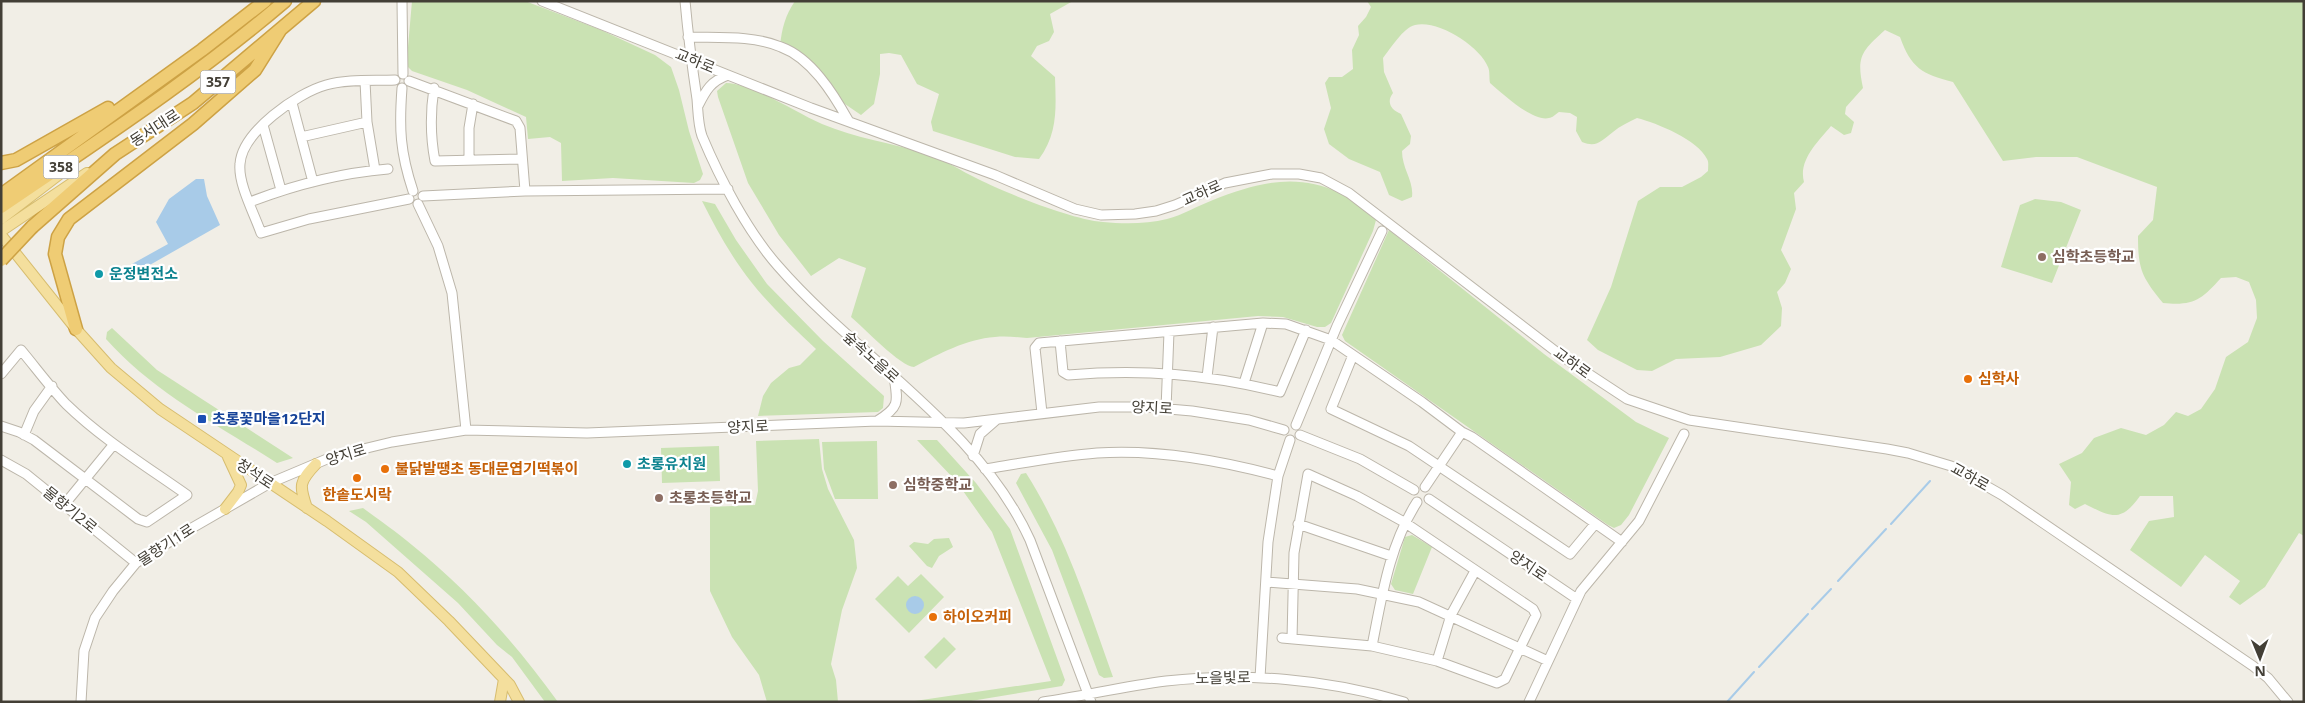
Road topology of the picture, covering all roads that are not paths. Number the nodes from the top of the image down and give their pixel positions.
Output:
1 (265, 1) edge
2 (285, 1) edge
3 (314, 1) edge
4 (402, 1) edge
5 (542, 1) edge
6 (685, 1) edge
7 (280, 30) junction
8 (688, 37) junction
9 (692, 60) junction
10 (728, 75) junction
11 (406, 77) junction
12 (160, 79) junction
13 (395, 80) junction
14 (366, 81) junction
15 (402, 88) junction
16 (434, 88) junction
17 (292, 103) junction
18 (472, 104) junction
19 (698, 106) junction
20 (848, 120) junction
21 (367, 122) junction
22 (263, 125) junction
23 (117, 130) joint
24 (301, 137) junction
25 (115, 154) junction
26 (522, 159) junction
27 (469, 160) junction
28 (1, 163) edge
29 (375, 170) junction
30 (388, 170) dead end
31 (313, 182) junction
32 (728, 189) junction
33 (281, 190) junction
34 (525, 191) junction
35 (411, 195) junction
36 (420, 200) junction
37 (250, 202) junction
38 (7, 207) edge
39 (1, 219) edge
40 (1, 231) edge
41 (1382, 231) dead end
42 (1, 235) edge
43 (1, 260) edge
44 (1263, 323) junction
45 (1213, 328) junction
46 (76, 329) junction
47 (1306, 330) junction
48 (1170, 332) junction
49 (1331, 340) junction
50 (1060, 341) junction
51 (1353, 355) junction
52 (1168, 373) junction
53 (1, 374) edge
54 (894, 376) junction
55 (1206, 376) junction
56 (1244, 383) junction
57 (52, 386) junction
58 (1166, 409) junction
59 (1042, 413) junction
60 (997, 419) junction
61 (877, 421) junction
62 (945, 423) junction
63 (1296, 424) junction
64 (1, 426) edge
65 (466, 430) junction
66 (1284, 430) junction
67 (1462, 432) junction
68 (1684, 434) dead end
69 (24, 435) junction
70 (1300, 435) junction
71 (1290, 440) junction
72 (114, 444) junction
73 (228, 456) junction
74 (973, 456) junction
75 (1, 460) edge
76 (316, 464) junction
77 (1440, 466) junction
78 (985, 469) junction
79 (1278, 476) junction
80 (85, 480) junction
81 (270, 484) junction
82 (1426, 487) junction
83 (1414, 490) junction
84 (1429, 499) junction
85 (1417, 502) junction
86 (64, 505) junction
87 (307, 508) junction
88 (225, 509) junction
89 (1404, 522) junction
90 (1298, 524) junction
91 (1595, 524) junction
92 (1622, 542) junction
93 (1390, 556) junction
94 (136, 563) junction
95 (1475, 571) junction
96 (1266, 582) junction
97 (1293, 584) junction
98 (1383, 593) junction
99 (1577, 599) junction
100 (1451, 615) junction
101 (1372, 646) junction
102 (1520, 648) junction
103 (1437, 661) junction
104 (1548, 661) junction
105 (1260, 678) junction
106 (504, 679) junction
107 (1090, 698) edge
108 (81, 702) edge
109 (500, 702) edge
110 (520, 702) edge
111 (1042, 702) edge
112 (1404, 702) edge
113 (1528, 702) edge
114 (2288, 702) edge

1 - 12 highway
2 - 23 highway, 동서대로 / 357
3 - 7 highway, 동서대로 / 357
4 - 11 street
5 - 9 street, 교하로
6 - 8 street, 숲속노을로
7 - 25 highway, 동서대로 / 357
7 - 46 highway
8 - 9 street, 숲속노을로
8 - 20 street, 교하로
9 - 10 street, 교하로
9 - 19 street, 숲속노을로
10 - 19 street
10 - 20 street, 교하로
11 - 13 street
11 - 15 street
11 - 16 street
12 - 28 highway
12 - 38 highway
13 - 14 street
13 - 15 street
14 - 17 street
14 - 21 street
15 - 35 street
16 - 18 street
16 - 27 street
17 - 22 street
17 - 24 street
18 - 26 street
18 - 27 street
19 - 32 street, 숲속노을로
20 - 114 street, 교하로
21 - 24 street
21 - 29 street
22 - 33 street
22 - 37 street
23 - 38 highway, 동서대로 / 358
24 - 31 street
25 - 38 main road, 357
25 - 43 highway, 동서대로 / 358, bridge
26 - 27 street
26 - 34 street
29 - 30 street
29 - 31 street
31 - 33 street
32 - 34 street
32 - 54 street, 숲속노을로
33 - 37 street
34 - 36 street
35 - 36 street
35 - 37 street
36 - 65 street
38 - 39 main road, 357
38 - 40 main road, 357
41 - 49 street
42 - 46 main road, 청석로
44 - 45 street
44 - 47 street
44 - 56 street
45 - 48 street
45 - 55 street
46 - 73 main road, 청석로
47 - 49 street
47 - 56 street
48 - 50 street
48 - 52 street
49 - 51 street
49 - 63 street
50 - 52 street
50 - 59 street
51 - 67 street
51 - 77 street
52 - 55 street
52 - 58 street
53 - 57 street
54 - 61 street
54 - 62 street, 숲속노을로
55 - 56 street
57 - 69 street
57 - 72 street
58 - 59 street, 양지로
58 - 66 street, 양지로
59 - 60 street, 양지로
60 - 62 street, 양지로
60 - 74 street
61 - 62 street, 양지로
61 - 65 street, 양지로
62 - 74 street, 숲속노을로
63 - 66 street
63 - 70 street
64 - 69 street
65 - 76 street, 양지로
66 - 71 street
67 - 77 street
67 - 91 street
68 - 92 street
69 - 80 street
70 - 71 street
70 - 83 street
71 - 79 street
72 - 80 street
72 - 80 street
73 - 81 main road, 청석로
73 - 88 main road
74 - 78 street, 숲속노을로
75 - 86 street, 물향기2로
76 - 81 street, 양지로
76 - 87 main road
77 - 82 street
77 - 91 street
78 - 79 street
78 - 107 street, 숲속노을로
79 - 96 street
80 - 86 street
81 - 87 main road, 청석로
81 - 88 street, 양지로
82 - 83 street
82 - 84 street
83 - 85 street
84 - 85 street
84 - 99 street, 양지로
85 - 89 street
86 - 94 street, 물향기2로
87 - 106 main road, 청석로
88 - 94 street, 물향기1로
89 - 90 street
89 - 93 street
89 - 95 street
90 - 93 street
90 - 97 street
91 - 92 street
92 - 99 street
93 - 98 street
94 - 108 street, 물향기1로
95 - 100 street
95 - 102 street
96 - 97 street
96 - 105 street
97 - 98 street
97 - 101 street
98 - 100 street
98 - 101 street
99 - 104 street
100 - 102 street
100 - 103 street
101 - 103 street
102 - 103 street
102 - 104 street
104 - 113 street
105 - 107 street, 노을빛로
105 - 112 street, 노을빛로
106 - 109 main road
106 - 110 main road, 청석로
107 - 111 street, 노을빛로

